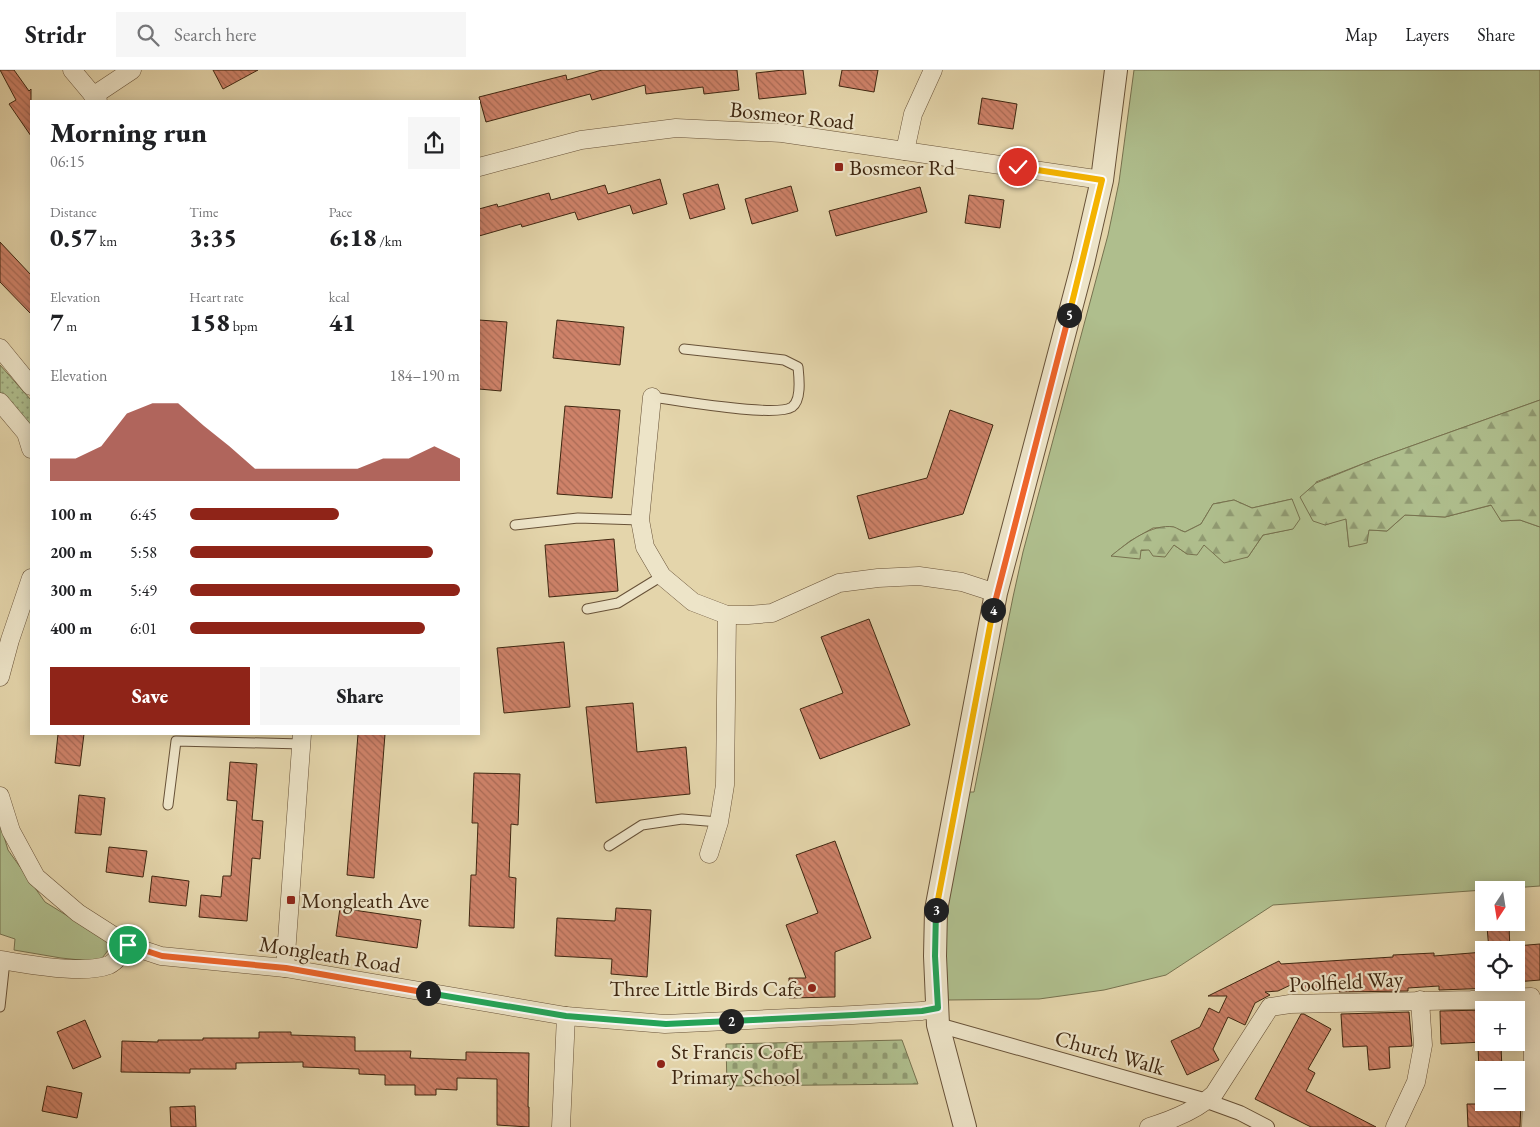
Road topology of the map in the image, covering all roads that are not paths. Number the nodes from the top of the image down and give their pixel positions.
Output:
1 (72, 70) edge
2 (132, 70) edge
3 (933, 70) edge
4 (1116, 70) edge
5 (95, 98) edge
6 (905, 151) junction
7 (480, 167) edge
8 (1102, 180) junction
9 (0, 348) edge
10 (684, 349) dead end
11 (30, 385) edge
12 (652, 397) joint
13 (0, 402) edge
14 (30, 446) edge
15 (640, 520) junction
16 (515, 525) dead end
17 (662, 576) junction
18 (30, 581) edge
19 (996, 593) junction
20 (587, 609) dead end
21 (727, 615) junction
22 (0, 677) edge
23 (302, 739) edge
24 (0, 796) edge
25 (168, 805) dead end
26 (719, 822) junction
27 (609, 846) dead end
28 (708, 854) dead end
29 (128, 945) junction
30 (2, 961) edge
31 (286, 968) junction
32 (1420, 1000) junction
33 (0, 1007) edge
34 (566, 1016) junction
35 (938, 1016) junction
36 (1206, 1101) junction
37 (561, 1127) edge
38 (965, 1127) edge
39 (1149, 1127) edge
40 (1267, 1127) edge
41 (1395, 1127) edge
42 (1531, 1127) edge

1 - 5 street
2 - 5 street
3 - 6 street
4 - 8 street
6 - 7 street, Bosmeor Road
6 - 8 street, Bosmeor Road
8 - 19 street
9 - 11 street
10 - 12 lane
12 - 15 street
13 - 14 street
15 - 16 lane
15 - 17 street
17 - 20 lane
17 - 21 street
18 - 22 street
19 - 21 street
19 - 35 street
21 - 26 street
23 - 25 lane
23 - 31 street
24 - 29 street, Mongleath Road
26 - 27 lane
26 - 28 street
29 - 30 street
29 - 31 street, Mongleath Road
30 - 33 lane
31 - 34 street, Mongleath Road
32 - 36 street, Poolfield Way
32 - 41 street, Poolfield Way
32 - 42 street, Poolfield Way
34 - 35 street, Mongleath Road
34 - 37 street
35 - 36 street, Church Walk
35 - 38 street
36 - 39 street, Poolfield Way
36 - 40 street, Church Walk

